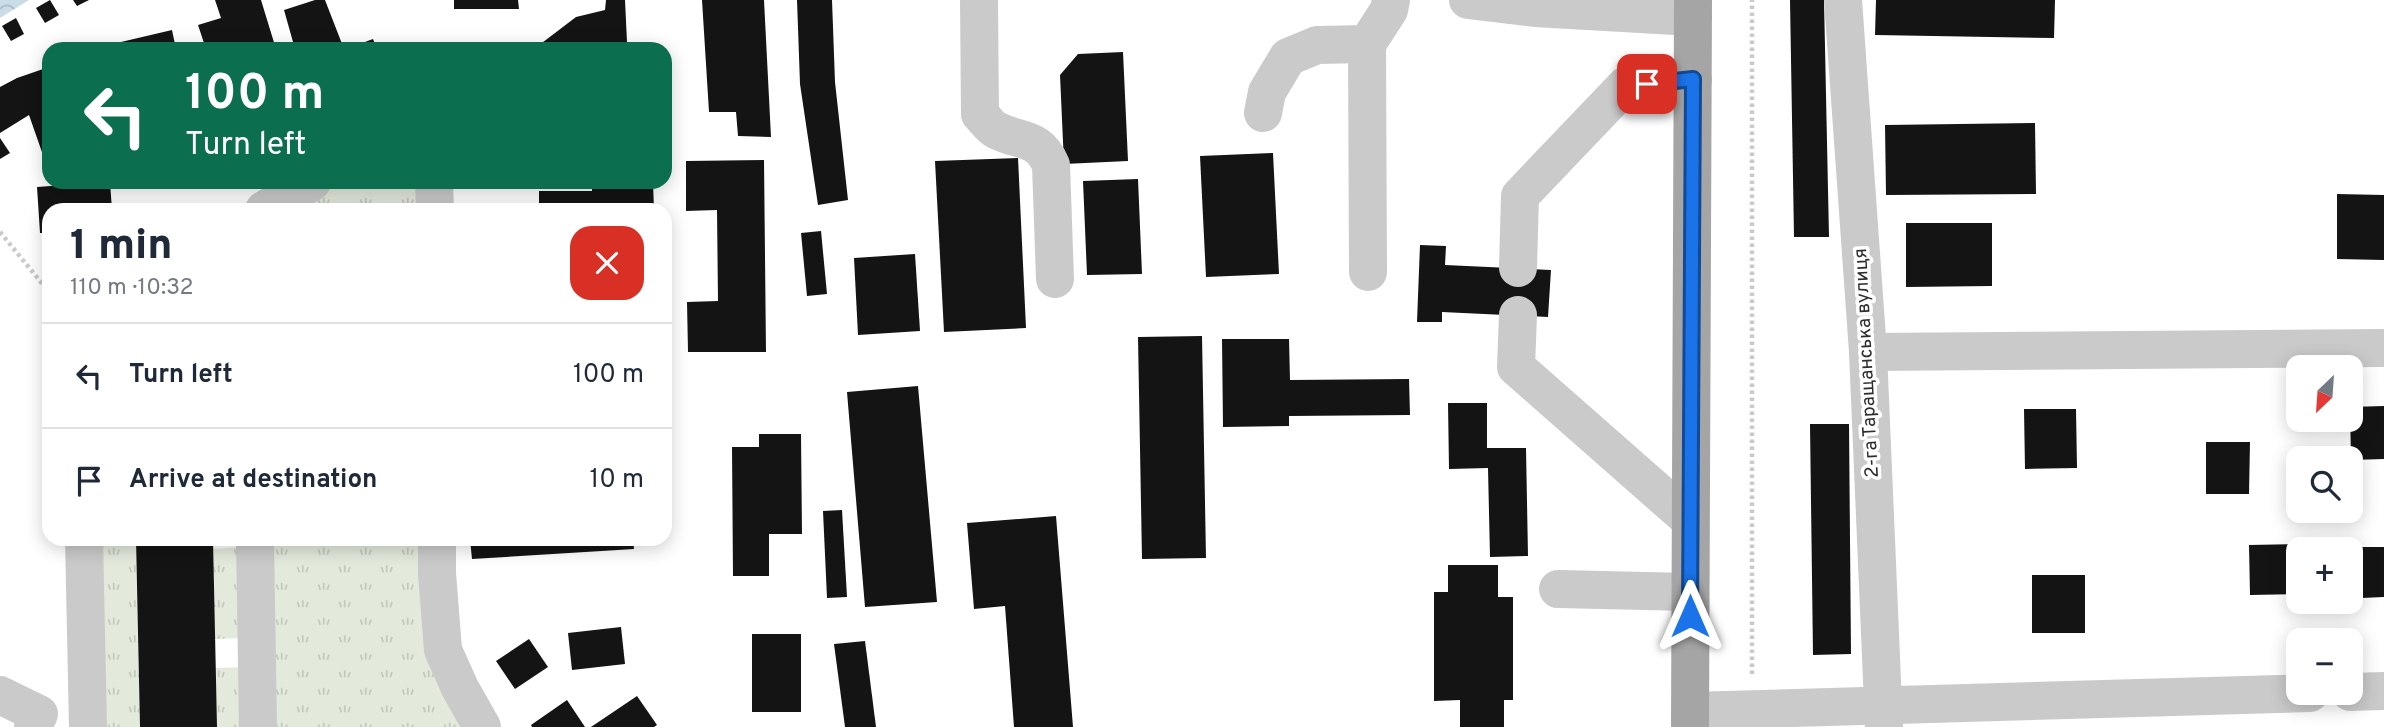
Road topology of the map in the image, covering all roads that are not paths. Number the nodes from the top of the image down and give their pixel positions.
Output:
1 (979, 0) edge
2 (1391, 0) edge
3 (1468, 0) edge
4 (1843, 0) edge
5 (1693, 8) edge
6 (1367, 44) junction
7 (1693, 79) junction
8 (1264, 113) dead end
9 (300, 189) edge
10 (276, 203) edge
11 (1518, 268) dead end
12 (1368, 272) dead end
13 (1055, 279) dead end
14 (1518, 316) dead end
15 (2384, 348) edge
16 (1868, 352) junction
17 (1690, 520) junction
18 (84, 546) edge
19 (255, 546) edge
20 (437, 546) edge
21 (1558, 589) dead end
22 (1690, 592) junction
23 (2384, 691) edge
24 (2363, 692) edge
25 (2286, 694) edge
26 (0, 695) edge
27 (1883, 716) edge
28 (1690, 719) edge
29 (33, 727) edge
30 (89, 727) edge
31 (258, 727) edge
32 (482, 727) edge

1 - 13 street
2 - 6 street
3 - 5 street
4 - 16 street, 2-га Таращанська вулиця
5 - 7 main road
6 - 8 street
6 - 12 street
7 - 11 street
7 - 17 main road
9 - 10 street
14 - 17 street
15 - 16 street
16 - 27 street, 2-га Таращанська вулиця
17 - 22 main road
18 - 30 street
19 - 31 street
20 - 32 street
21 - 22 street
22 - 28 main road
23 - 24 street
25 - 27 street
26 - 29 street
27 - 28 street

